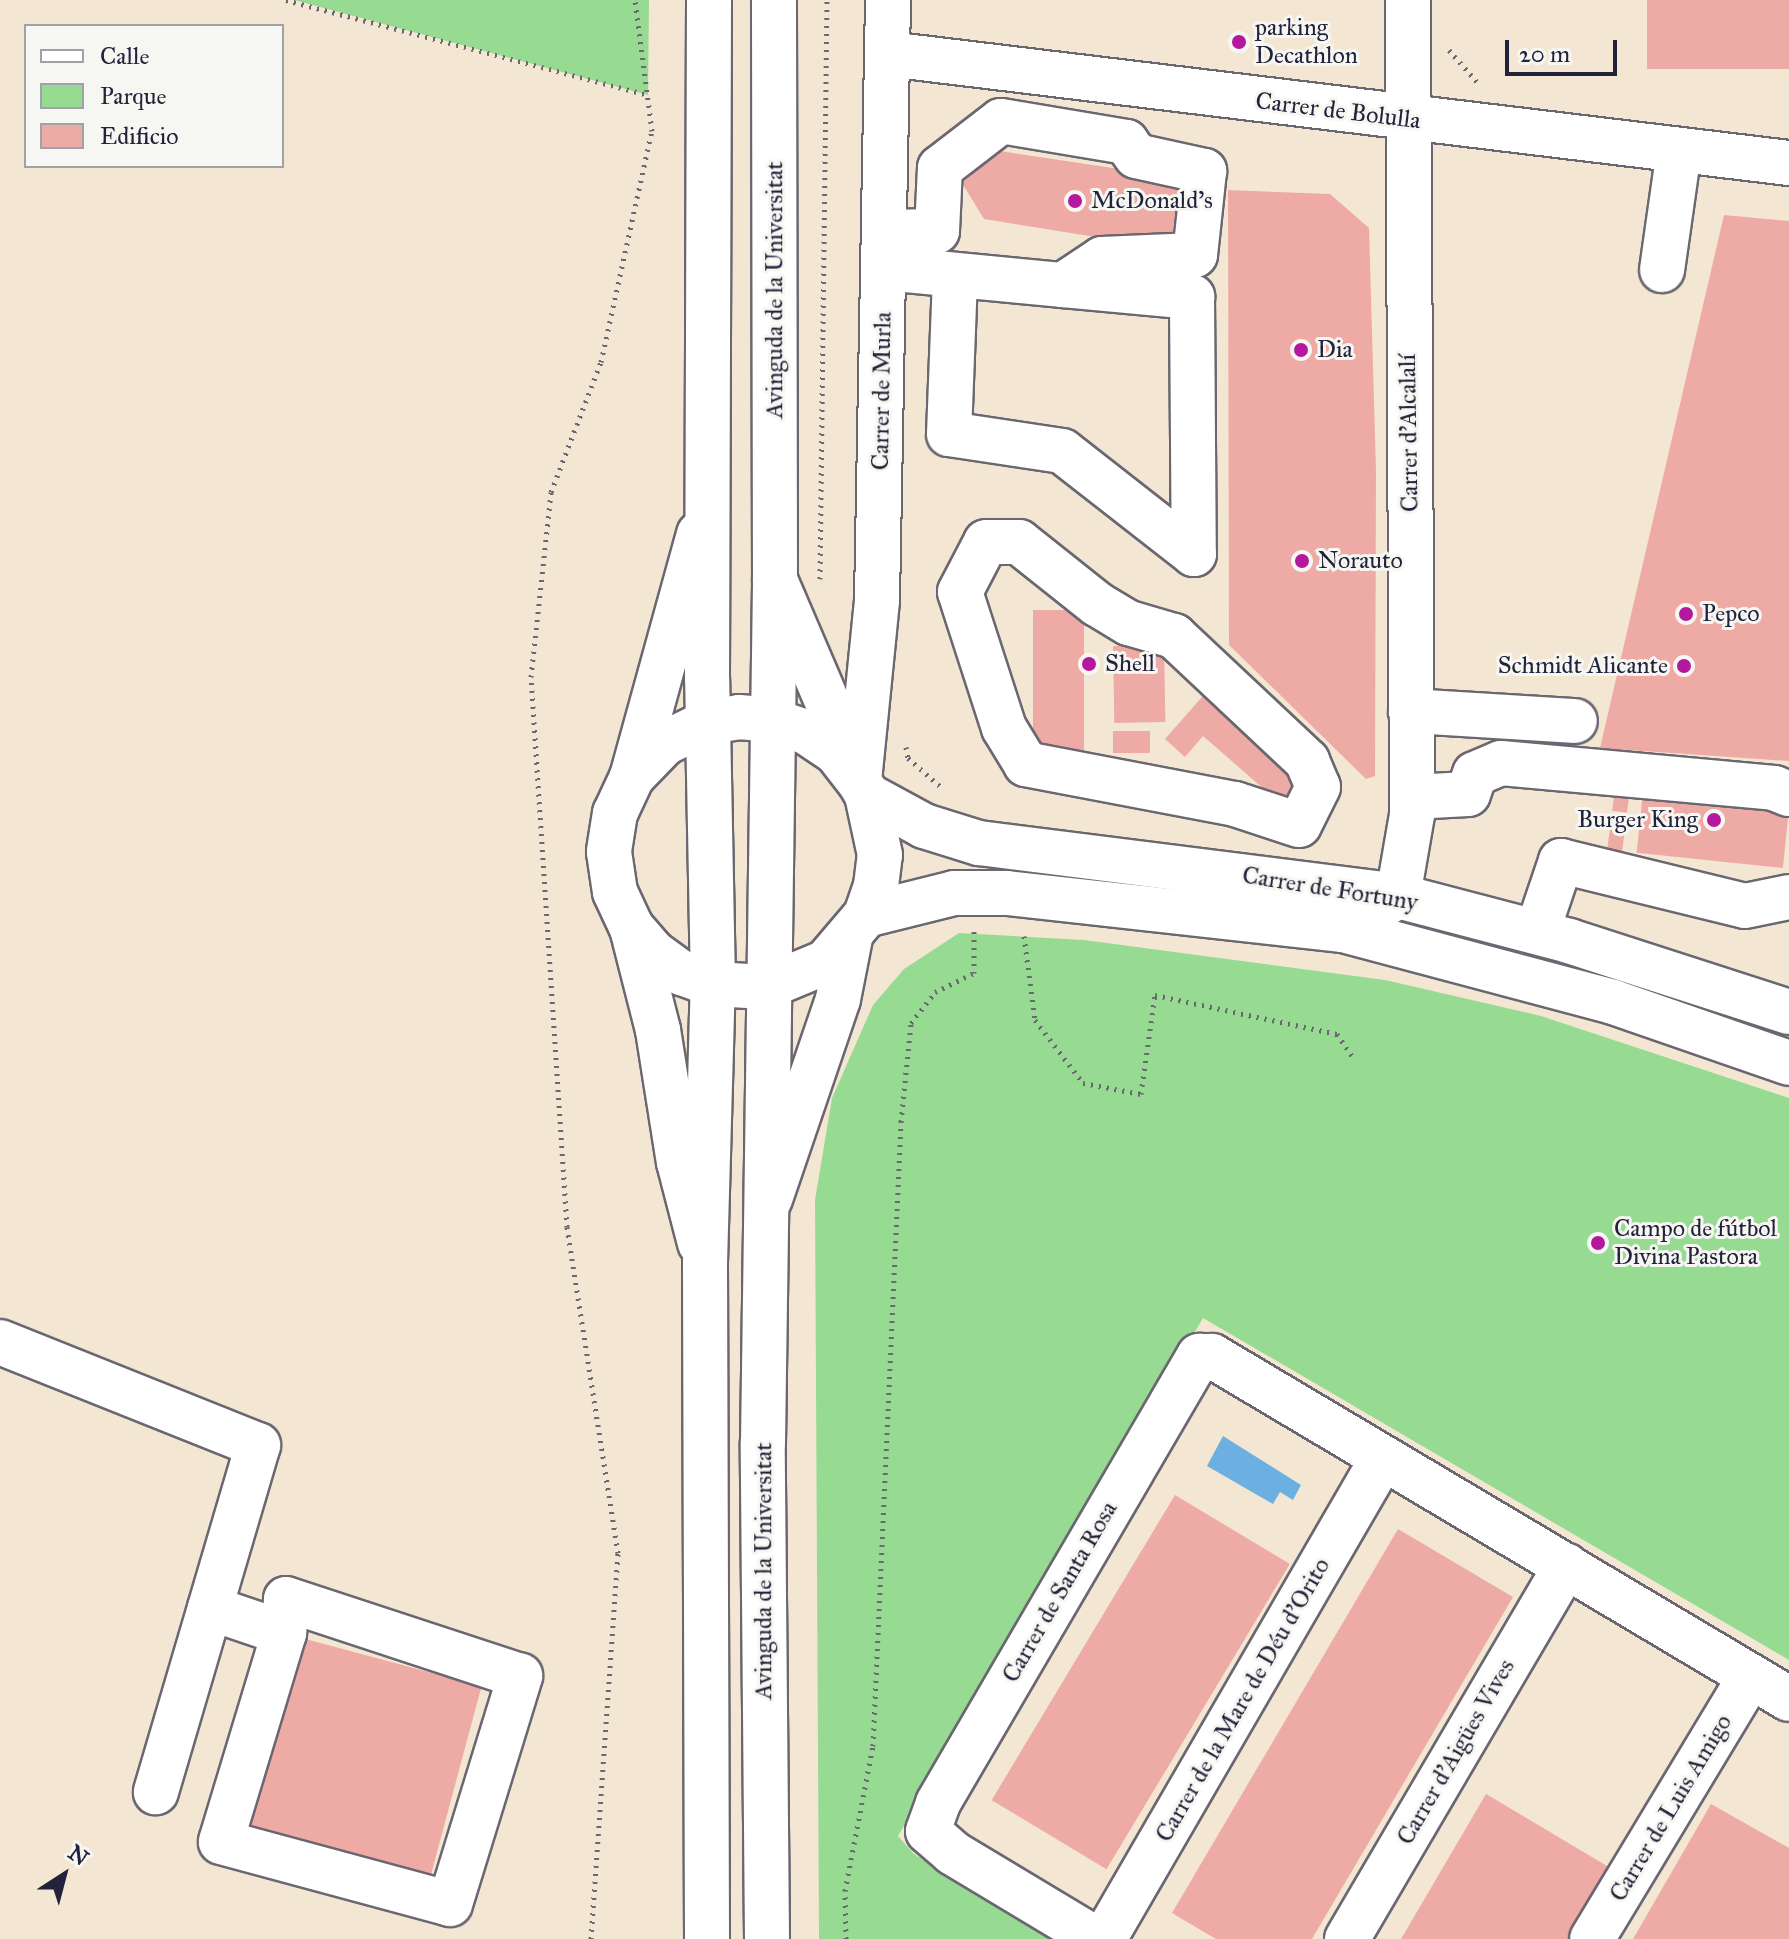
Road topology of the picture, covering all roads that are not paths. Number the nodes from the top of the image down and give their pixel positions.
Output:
1 (709, 0) edge
2 (774, 0) edge
3 (782, 0) edge
4 (888, 0) edge
5 (1408, 0) edge
6 (888, 54) junction
7 (775, 73) junction
8 (1406, 120) junction
9 (1679, 151) junction
10 (1789, 163) edge
11 (885, 250) junction
12 (1662, 270) dead end
13 (955, 275) junction
14 (1063, 285) junction
15 (708, 493) junction
16 (775, 580) junction
17 (960, 592) joint
18 (1411, 711) junction
19 (771, 720) junction
20 (1575, 721) dead end
21 (708, 722) junction
22 (632, 777) junction
23 (863, 788) junction
24 (1789, 794) edge
25 (1412, 797) junction
26 (1398, 896) junction
27 (1789, 897) edge
28 (858, 927) junction
29 (632, 928) junction
30 (1343, 930) junction
31 (1537, 932) junction
32 (713, 984) junction
33 (766, 987) junction
34 (1789, 1012) edge
35 (1789, 1063) edge
36 (769, 1203) junction
37 (705, 1263) junction
38 (0, 1342) edge
39 (1381, 1461) junction
40 (1566, 1565) junction
41 (210, 1608) junction
42 (284, 1633) junction
43 (1750, 1677) junction
44 (1789, 1699) edge
45 (156, 1792) dead end
46 (707, 1939) edge
47 (767, 1939) edge
48 (1094, 1939) edge
49 (1104, 1939) edge
50 (1347, 1939) edge
51 (1592, 1939) edge

1 - 15 street, Avinguda de la Universitat
2 - 7 street, Avinguda de la Universitat
3 - 7 street
4 - 6 street, Carrer de Murla
5 - 8 street, Carrer d'Alcalalí
6 - 8 street, Carrer de Bolulla
6 - 11 street, Carrer de Murla
7 - 16 street, Avinguda de la Universitat
8 - 9 street, Carrer de Bolulla
8 - 18 street, Carrer d'Alcalalí
9 - 10 street, Carrer de Bolulla
9 - 12 street
11 - 13 street
11 - 14 street
11 - 23 street, Carrer de Murla
13 - 14 street
13 - 14 street
15 - 21 street, Avinguda de la Universitat
15 - 22 street, Avinguda de la Universitat
16 - 19 street, Avinguda de la Universitat
16 - 23 street, Avinguda de la Universitat
17 - 17 street
18 - 20 street
18 - 25 street, Carrer d'Alcalalí
19 - 21 street, Avinguda de la Universitat
19 - 23 street, Avinguda de la Universitat
19 - 33 street, Avinguda de la Universitat
21 - 22 street, Avinguda de la Universitat
21 - 32 street, Avinguda de la Universitat
22 - 29 street, Avinguda de la Universitat
23 - 26 street, Carrer de Fortuny
23 - 28 street, Avinguda de la Universitat
24 - 25 street
25 - 26 street, Carrer d'Alcalalí
26 - 30 street
26 - 31 street, Carrer de Fortuny
27 - 31 street
28 - 30 street, Carrer de Fortuny
28 - 33 street, Avinguda de la Universitat
28 - 36 street, Avinguda de la Universitat
29 - 32 street, Avinguda de la Universitat
29 - 37 street, Avinguda de la Universitat
30 - 35 street, Carrer de Fortuny
31 - 34 street, Carrer de Fortuny
32 - 33 street, Avinguda de la Universitat
32 - 37 street, Avinguda de la Universitat
33 - 36 street, Avinguda de la Universitat
36 - 47 street, Avinguda de la Universitat
37 - 46 street, Avinguda de la Universitat
38 - 41 street
39 - 40 street
39 - 48 street, Carrer de Santa Rosa
39 - 49 street, Carrer de la Mare de Déu d'Orito
40 - 43 street
40 - 50 street, Carrer d'Aigües Vives
41 - 42 street
41 - 45 street
42 - 42 street
43 - 44 street
43 - 51 street, Carrer de Luis Amigo

